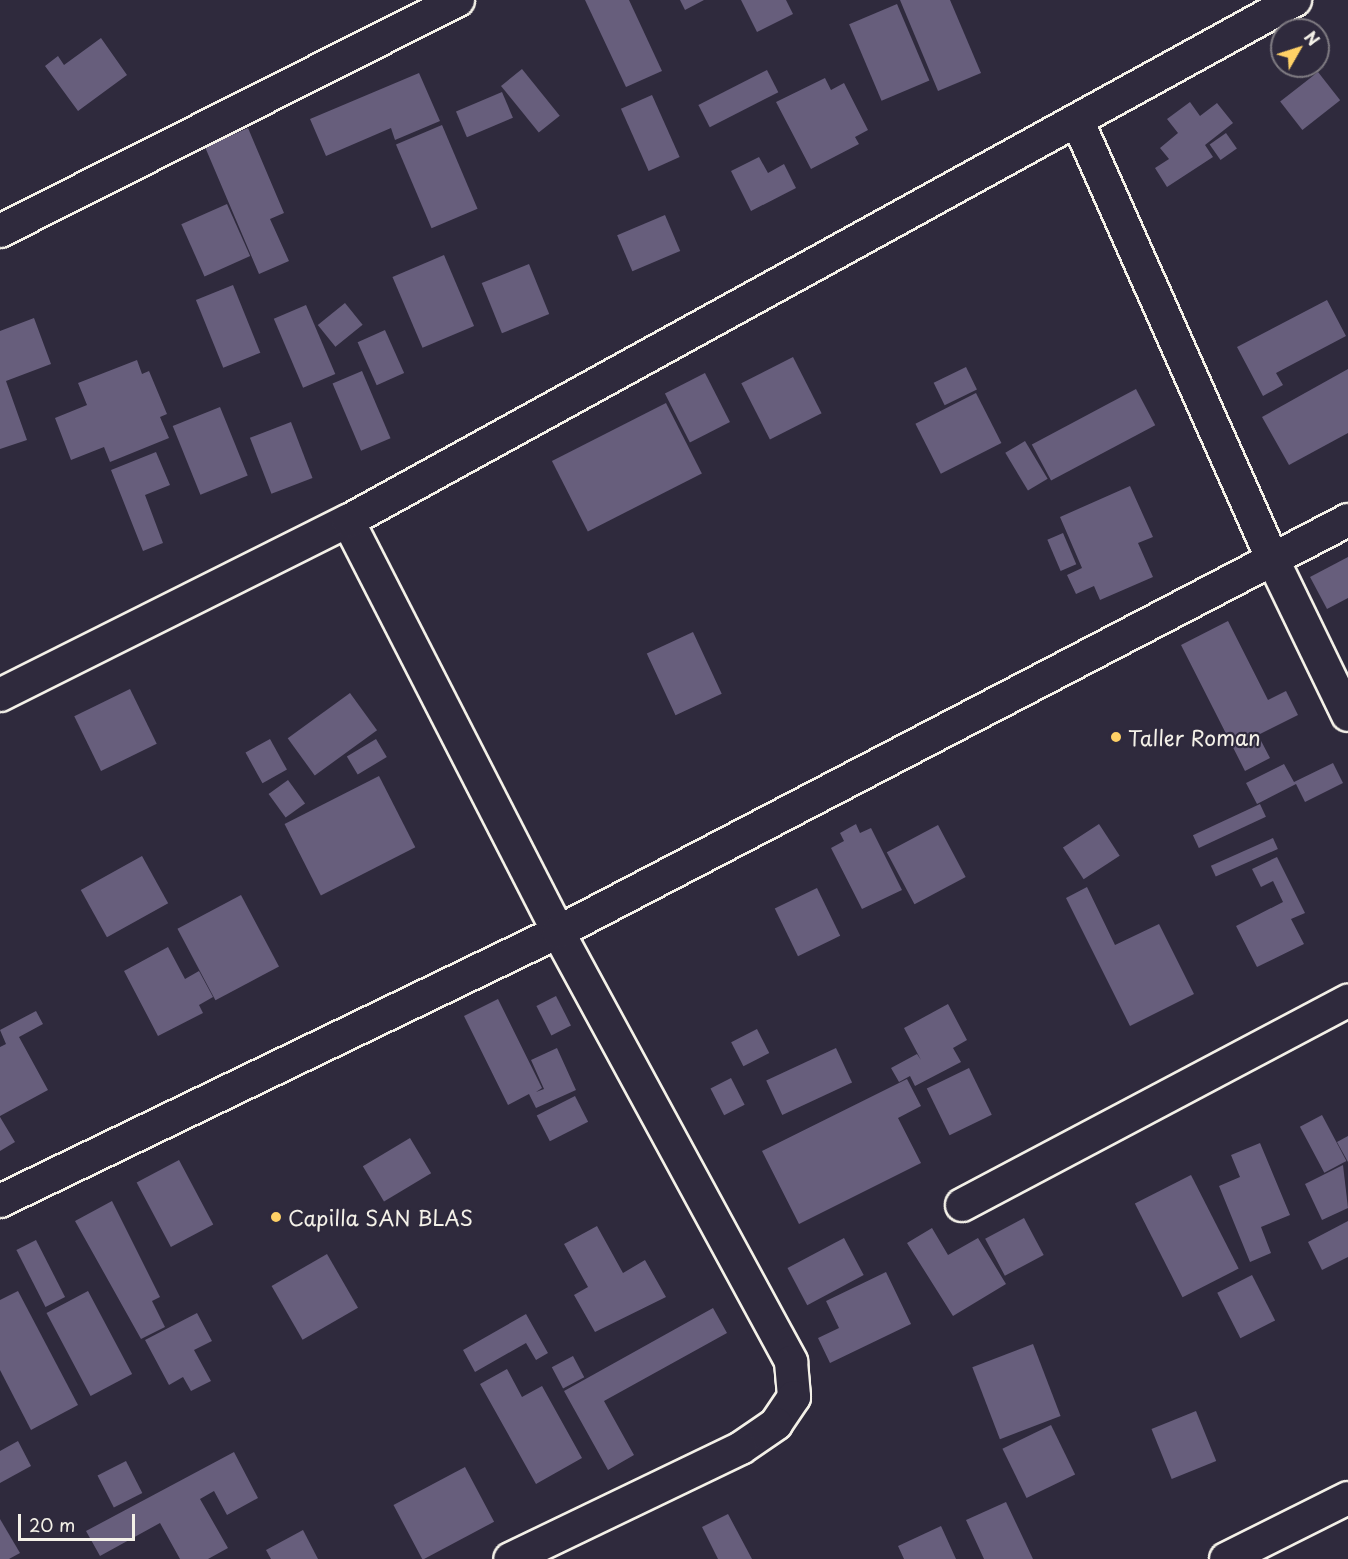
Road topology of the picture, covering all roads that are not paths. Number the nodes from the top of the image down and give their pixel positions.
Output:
1 (458, 0) edge
2 (1295, 0) edge
3 (1077, 120) junction
4 (0, 231) edge
5 (1348, 520) edge
6 (348, 521) junction
7 (1273, 560) junction
8 (0, 695) edge
9 (1348, 715) edge
10 (558, 932) junction
11 (1348, 1001) edge
12 (0, 1201) edge
13 (962, 1205) dead end
14 (1348, 1498) edge
15 (510, 1559) edge
16 (1226, 1559) edge

1 - 4 street
2 - 3 street
3 - 6 street
3 - 7 street
5 - 7 street
6 - 8 street
6 - 10 street
7 - 9 street
7 - 10 street
10 - 12 street
10 - 15 street
11 - 13 street
14 - 16 street

